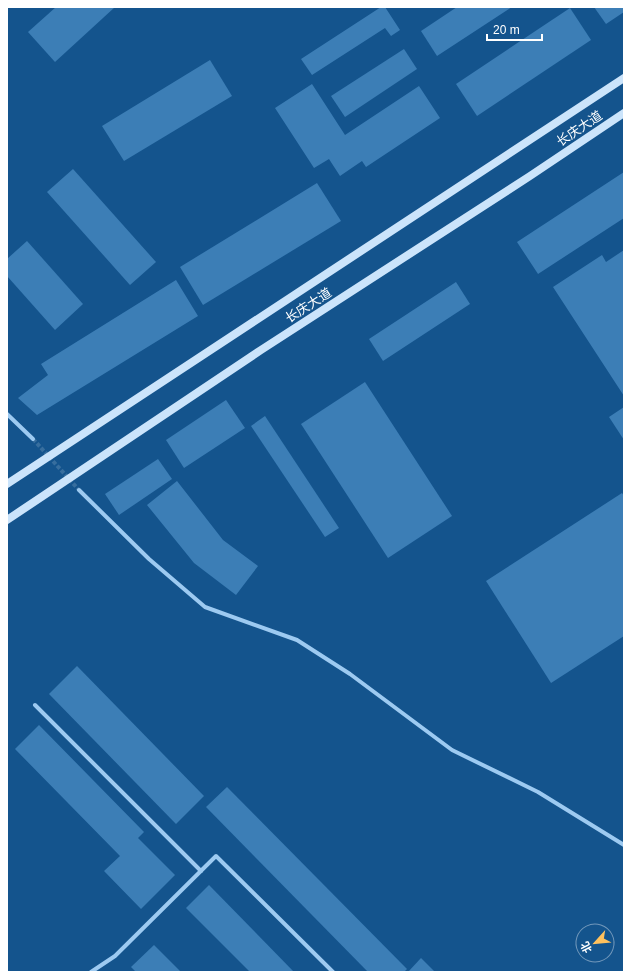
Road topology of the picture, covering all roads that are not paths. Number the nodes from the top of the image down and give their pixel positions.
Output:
1 (624, 78) edge
2 (624, 113) edge
3 (7, 414) edge
4 (33, 439) tunnel mouth
5 (7, 484) edge
6 (79, 490) tunnel mouth
7 (7, 520) edge
8 (35, 705) dead end
9 (624, 845) edge
10 (201, 871) junction
11 (91, 972) edge
12 (333, 972) edge

1 - 5 main road, 长庆大道
2 - 7 main road, 长庆大道
3 - 4 street
6 - 9 street
8 - 10 street
10 - 11 street
10 - 12 street

